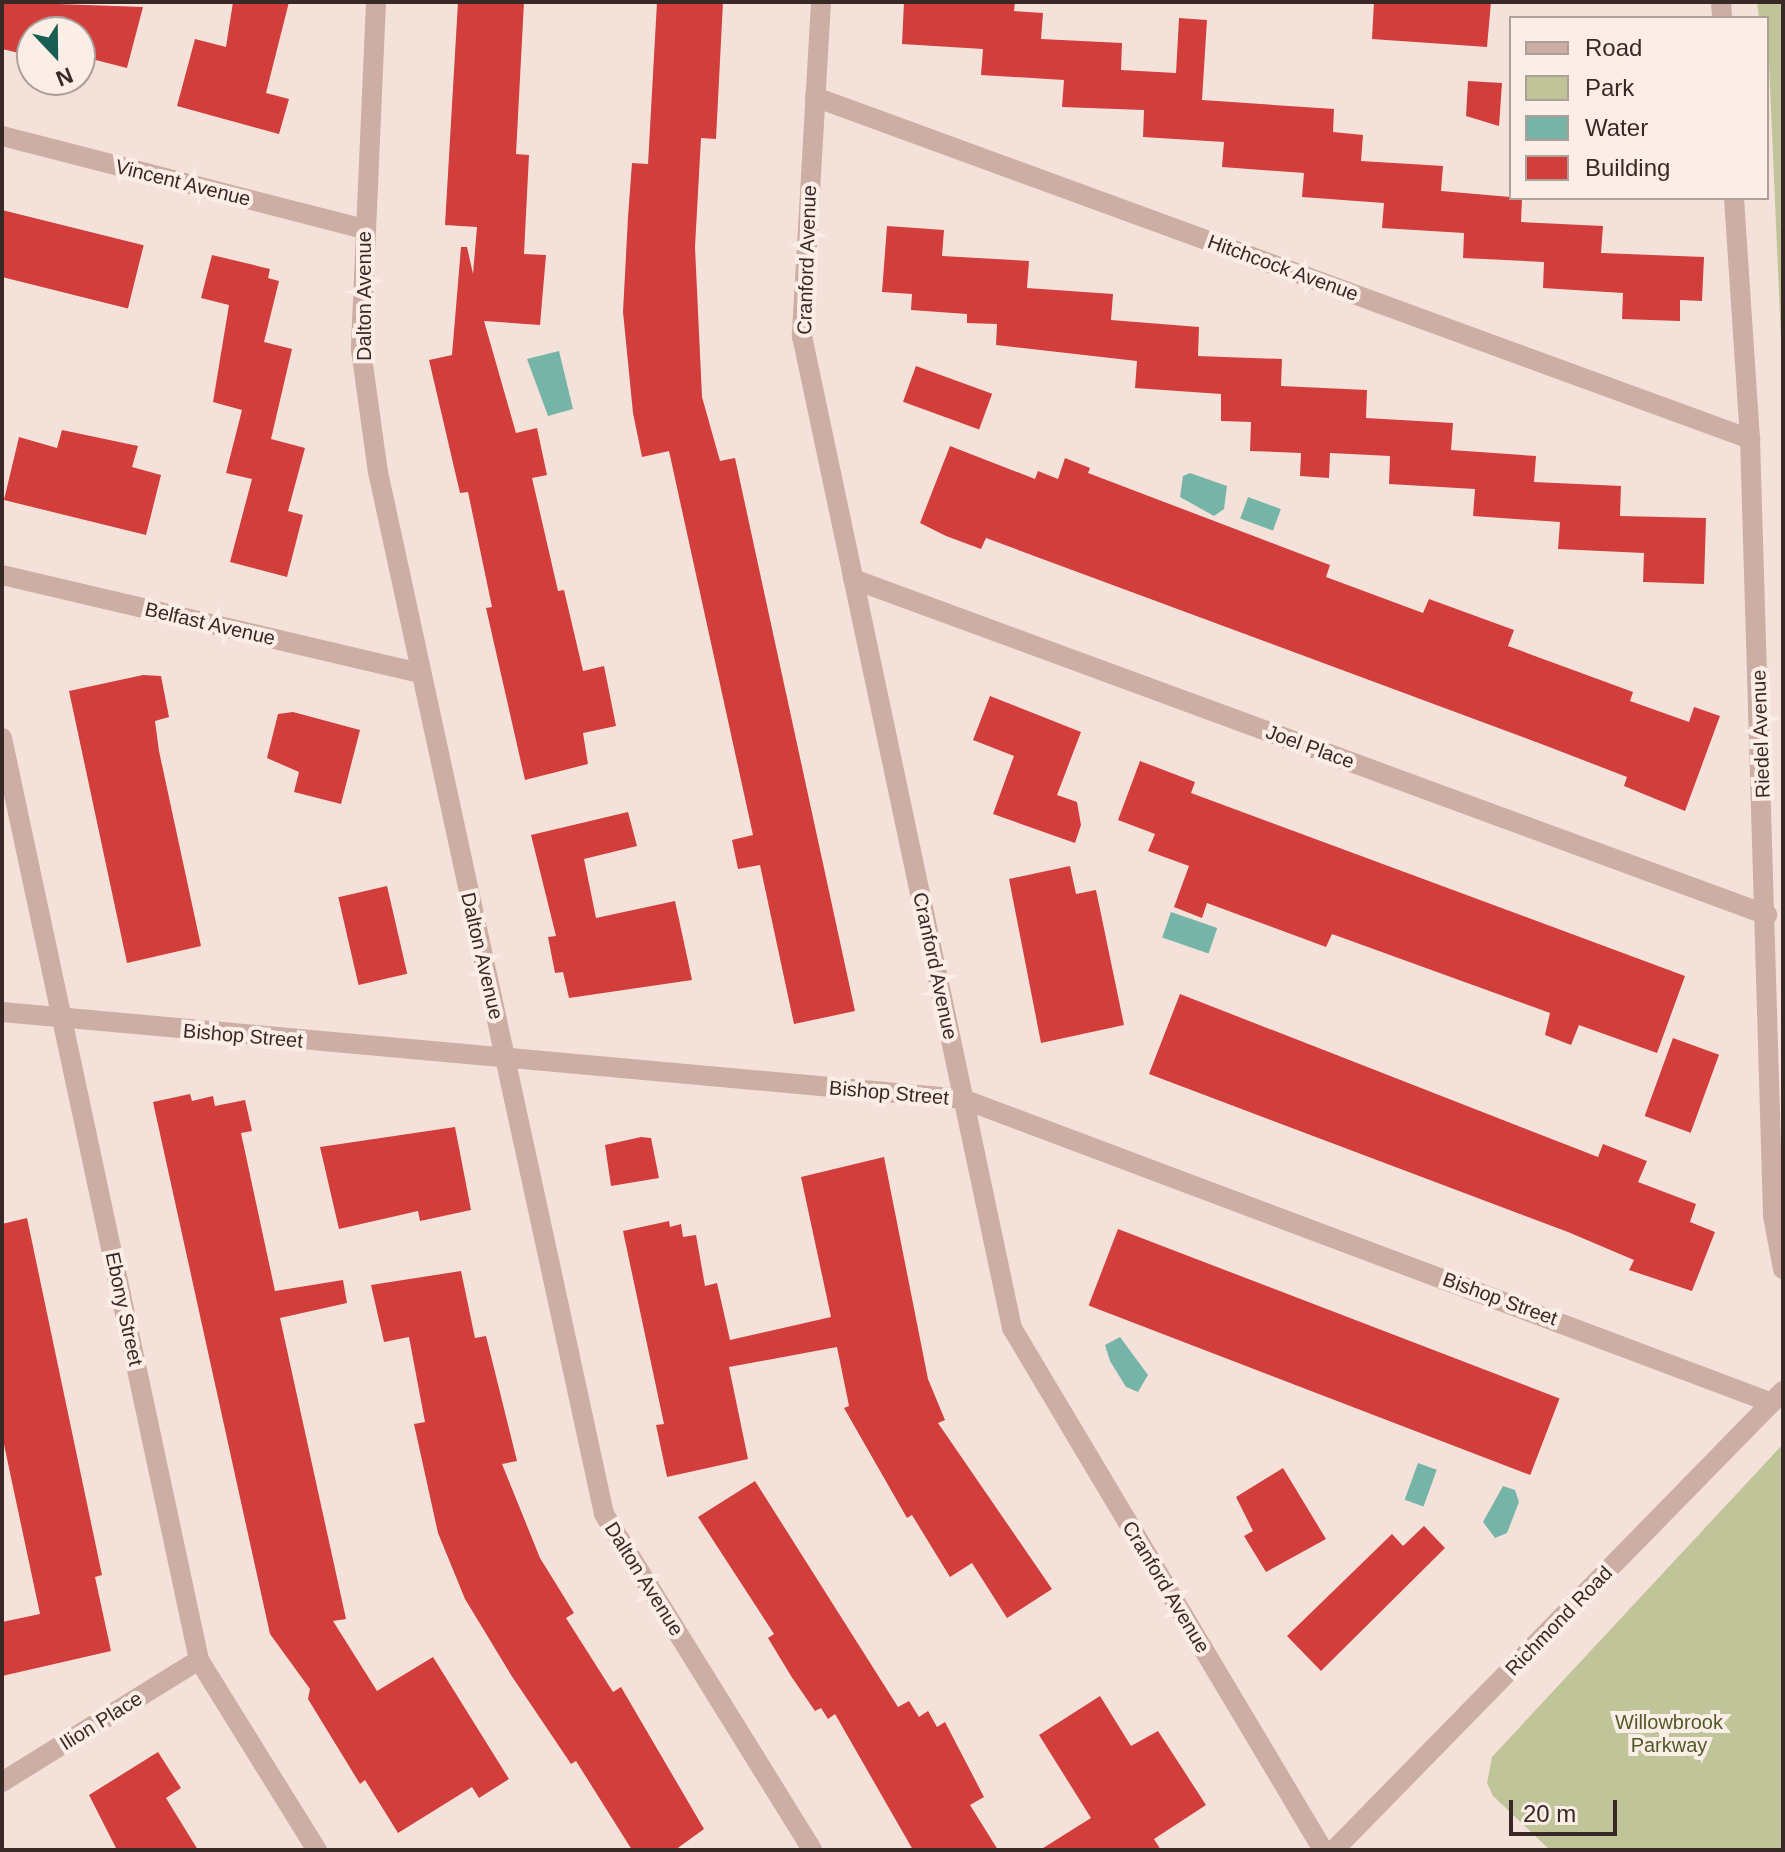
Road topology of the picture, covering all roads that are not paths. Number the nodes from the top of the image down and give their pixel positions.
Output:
1 (376, 2) edge
2 (821, 2) edge
3 (815, 97) junction
4 (2, 136) edge
5 (1734, 200) edge
6 (365, 229) junction
7 (1750, 439) junction
8 (2, 575) edge
9 (853, 579) junction
10 (419, 673) junction
11 (2, 738) edge
12 (1767, 915) junction
13 (2, 1012) edge
14 (60, 1019) junction
15 (506, 1060) junction
16 (963, 1099) junction
17 (1783, 1269) edge
18 (1777, 1397) edge
19 (199, 1660) junction
20 (2, 1782) edge
21 (317, 1850) edge
22 (812, 1850) edge
23 (1323, 1850) edge
24 (1334, 1850) edge

1 - 6 street, Dalton Avenue
2 - 3 street, Cranford Avenue
3 - 7 street, Hitchcock Avenue
3 - 9 street, Cranford Avenue
4 - 6 street, Vincent Avenue
5 - 7 street, Riedel Avenue
6 - 10 street, Dalton Avenue
7 - 12 street, Riedel Avenue
8 - 10 street, Belfast Avenue
9 - 12 street, Joel Place
9 - 16 street, Cranford Avenue
10 - 15 street, Dalton Avenue
11 - 14 street, Ebony Street
12 - 17 street, Riedel Avenue
13 - 14 street, Bishop Street
14 - 15 street, Bishop Street
14 - 19 street, Ebony Street
15 - 16 street, Bishop Street
15 - 22 street, Dalton Avenue
16 - 18 street, Bishop Street
16 - 23 street, Cranford Avenue
18 - 24 street, Richmond Road
19 - 20 street, Ilion Place
19 - 21 street, Ebony Street

